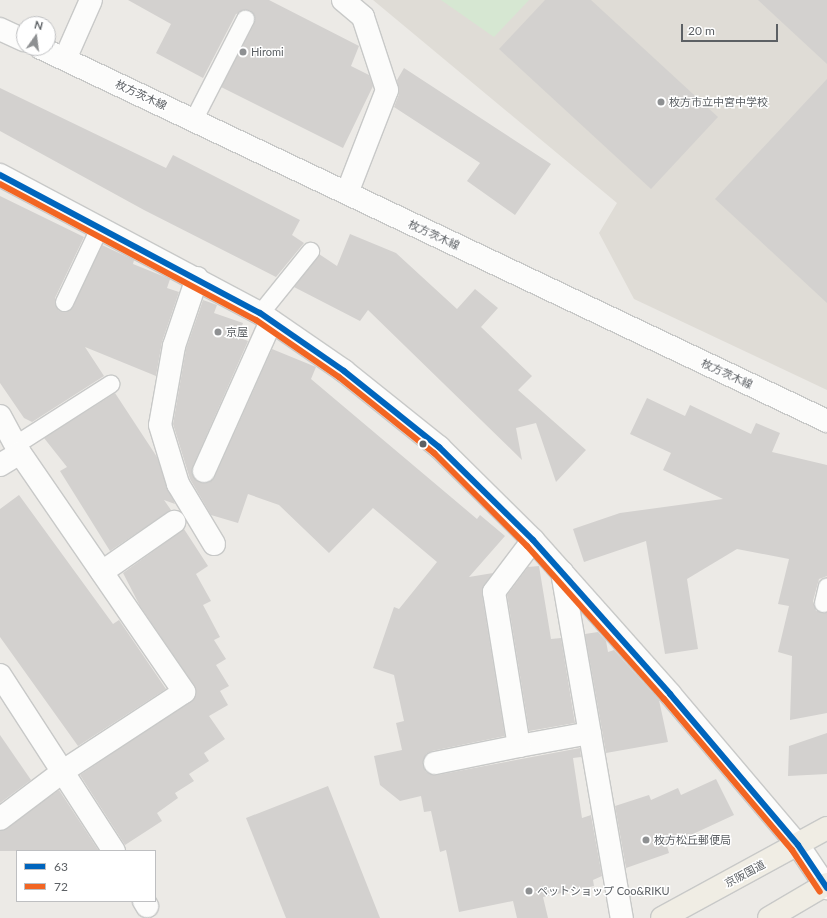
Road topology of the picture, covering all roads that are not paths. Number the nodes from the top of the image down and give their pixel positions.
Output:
1 (92, 0) edge
2 (343, 0) edge
3 (245, 19) dead end
4 (0, 29) edge
5 (16, 36) edge
6 (56, 55) edge
7 (65, 59) junction
8 (193, 120) junction
9 (0, 175) edge
10 (347, 193) junction
11 (100, 226) junction
12 (310, 251) dead end
13 (197, 278) junction
14 (64, 302) dead end
15 (265, 317) junction
16 (110, 384) dead end
17 (0, 416) edge
18 (827, 421) edge
19 (18, 449) junction
20 (0, 465) edge
21 (204, 471) dead end
22 (174, 522) dead end
23 (533, 540) junction
24 (214, 544) dead end
25 (102, 572) junction
26 (562, 572) junction
27 (827, 586) edge
28 (823, 602) dead end
29 (0, 675) edge
30 (590, 733) junction
31 (519, 746) junction
32 (435, 763) dead end
33 (65, 770) junction
34 (0, 819) edge
35 (827, 828) edge
36 (798, 845) junction
37 (113, 850) edge
38 (826, 886) edge
39 (622, 918) edge
40 (662, 918) edge
41 (769, 918) edge

1 - 7 street
2 - 10 street
3 - 8 lane
4 - 5 street
6 - 7 street, 枚方茨木線
7 - 8 street, 枚方茨木線
8 - 10 street, 枚方茨木線
9 - 11 street
10 - 18 street, 枚方茨木線
11 - 13 street
11 - 14 lane
12 - 15 lane
13 - 15 street
13 - 24 street
15 - 21 street
15 - 23 street
16 - 19 lane
17 - 19 street
19 - 20 street
19 - 25 street
22 - 25 street
23 - 26 street
23 - 31 street
25 - 33 street
26 - 30 street
26 - 36 street
27 - 28 lane
29 - 33 street
30 - 31 street
30 - 39 street
31 - 32 street
33 - 34 street
33 - 37 street
35 - 36 highway, 京阪国道
36 - 38 street
36 - 40 highway, 京阪国道
38 - 41 highway

